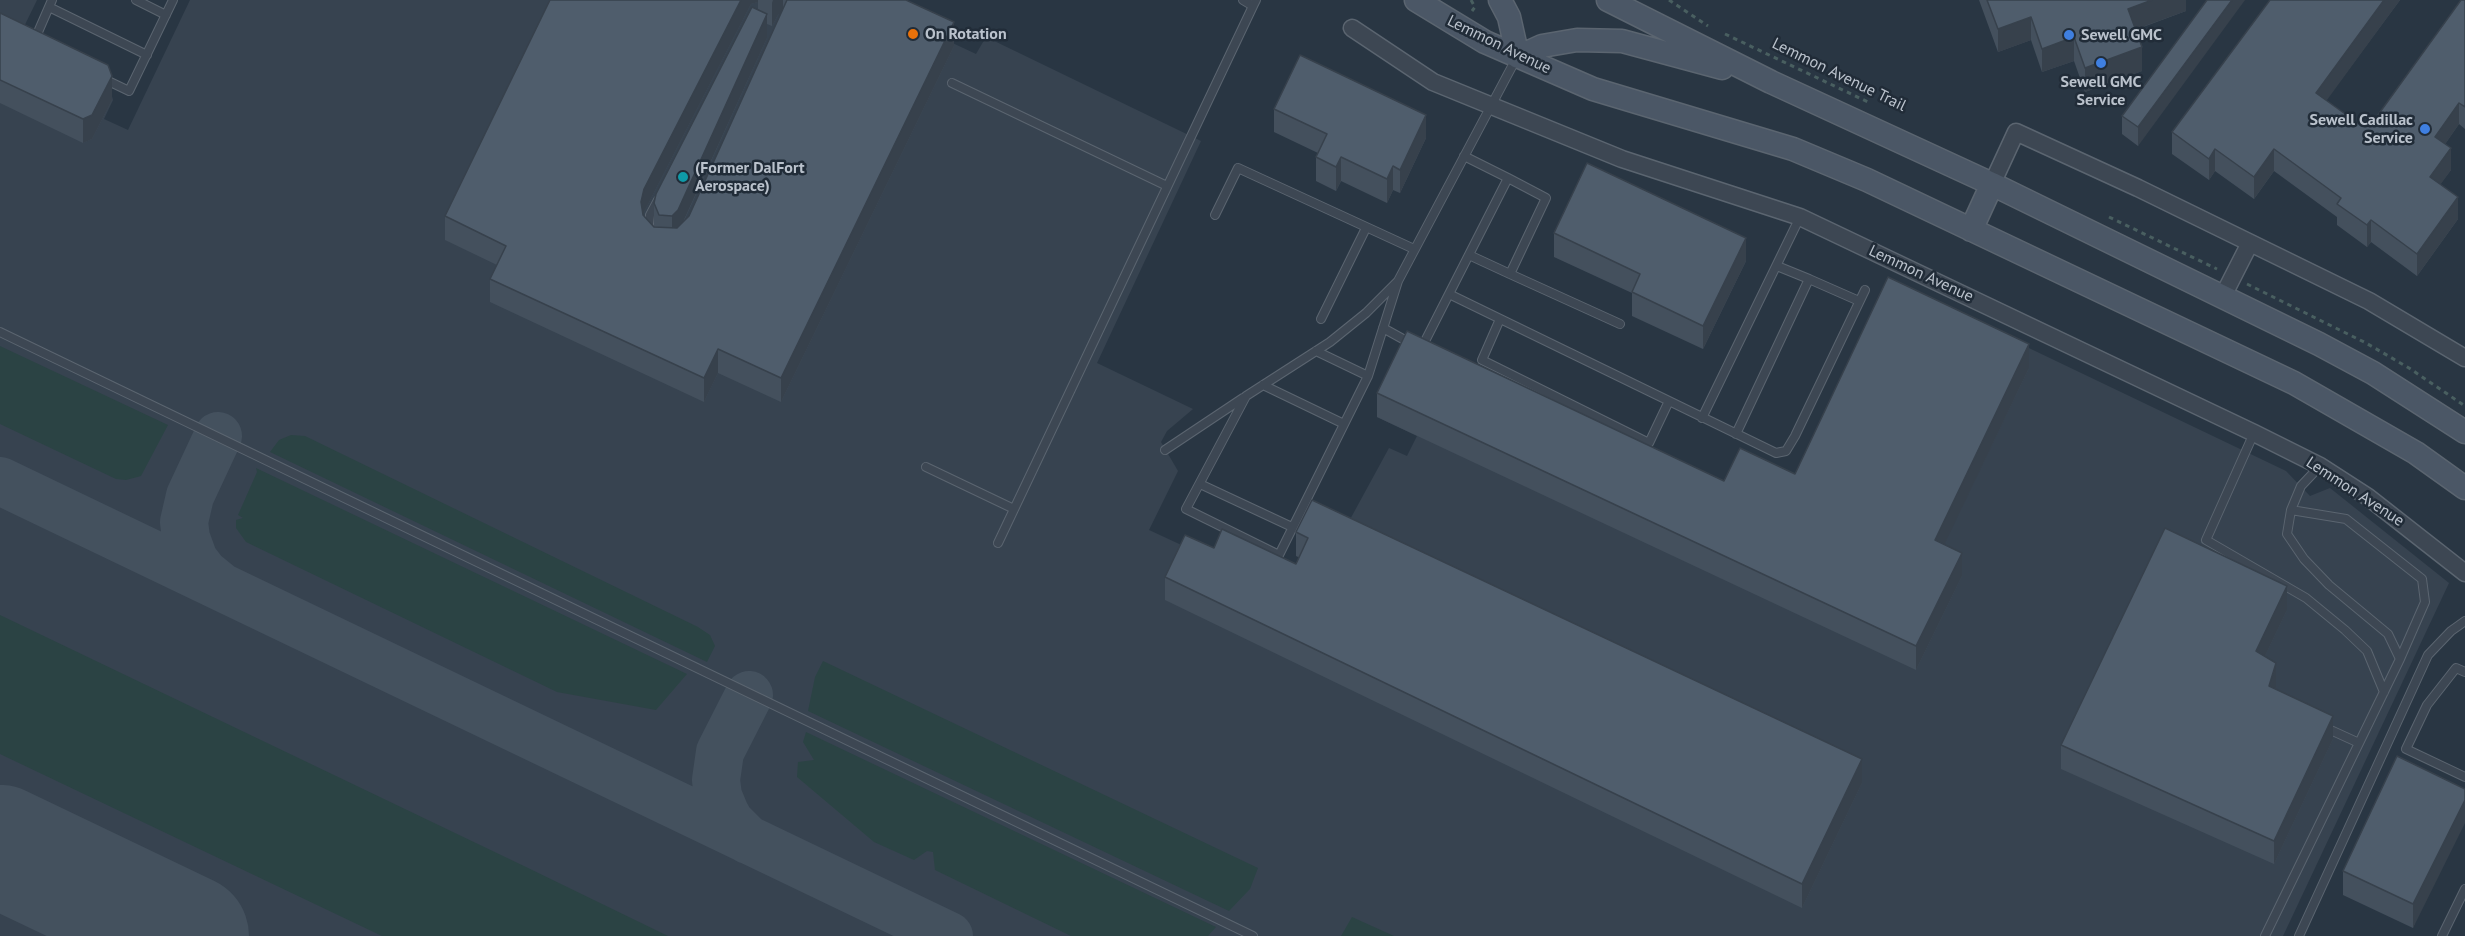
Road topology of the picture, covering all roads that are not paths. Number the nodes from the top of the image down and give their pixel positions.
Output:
1 (136, 0) edge
2 (173, 0) edge
3 (1243, 0) edge
4 (1416, 0) edge
5 (1500, 0) edge
6 (1608, 0) edge
7 (50, 3) edge
8 (1255, 3) edge
9 (166, 15) junction
10 (1352, 28) dead end
11 (41, 48) edge
12 (147, 55) junction
13 (1518, 57) junction
14 (90, 72) edge
15 (1771, 81) junction
16 (952, 83) dead end
17 (1491, 105) junction
18 (1464, 156) junction
19 (1508, 178) junction
20 (1992, 184) junction
21 (1167, 186) junction
22 (661, 195) edge
23 (1215, 215) dead end
24 (1800, 217) junction
25 (1366, 228) junction
26 (1971, 230) junction
27 (649, 237) edge
28 (2250, 243) junction
29 (1414, 249) junction
30 (1469, 255) junction
31 (1777, 266) junction
32 (1510, 274) junction
33 (1809, 279) junction
34 (1398, 281) junction
35 (1865, 290) dead end
36 (1449, 294) junction
37 (2222, 298) junction
38 (1859, 301) junction
39 (1321, 319) dead end
40 (1500, 319) junction
41 (1620, 324) dead end
42 (1383, 328) junction
43 (0, 332) edge
44 (1316, 351) junction
45 (2465, 358) edge
46 (1368, 376) junction
47 (1263, 385) junction
48 (1246, 396) junction
49 (1669, 401) junction
50 (1702, 418) junction
51 (1344, 424) junction
52 (2465, 432) edge
53 (2254, 433) junction
54 (1736, 434) junction
55 (1165, 450) dead end
56 (2320, 466) junction
57 (926, 467) dead end
58 (1200, 484) junction
59 (2465, 488) edge
60 (1014, 509) junction
61 (2291, 510) junction
62 (1292, 527) junction
63 (998, 543) dead end
64 (2465, 573) edge
65 (2465, 621) edge
66 (2400, 659) junction
67 (2465, 672) edge
68 (2384, 692) junction
69 (2312, 721) edge
70 (2359, 743) junction
71 (2465, 777) edge
72 (2465, 889) edge
73 (1253, 936) edge
74 (2265, 936) edge
75 (2299, 936) edge
76 (2442, 936) edge

1 - 9 lane
2 - 9 lane
3 - 8 lane
4 - 13 main road, Lemmon Avenue
5 - 13 main road
6 - 15 main road
7 - 11 lane
7 - 12 lane
8 - 21 lane
9 - 12 lane
10 - 17 street, Lemmon Avenue
12 - 14 lane
13 - 15 main road
13 - 17 lane
13 - 26 main road, Lemmon Avenue
15 - 20 main road
16 - 21 lane
17 - 18 lane
17 - 24 street, Lemmon Avenue
18 - 19 lane
18 - 29 lane
19 - 30 lane
19 - 32 lane
20 - 26 main road
20 - 28 street
20 - 37 main road
21 - 60 lane
22 - 27 lane
23 - 25 lane
24 - 31 lane
24 - 53 street, Lemmon Avenue
25 - 29 lane
25 - 39 lane
26 - 59 main road, Lemmon Avenue
28 - 37 street
28 - 45 street
29 - 34 lane
30 - 32 lane
30 - 36 lane
31 - 33 lane
31 - 50 lane
32 - 41 lane
33 - 38 lane
33 - 54 lane
34 - 42 lane
34 - 44 lane
35 - 38 lane
36 - 40 lane
36 - 42 lane
37 - 52 main road
38 - 54 lane
40 - 49 lane
40 - 49 lane
42 - 46 lane
43 - 73 lane
44 - 46 lane
44 - 47 lane
46 - 51 lane
47 - 48 lane
47 - 51 lane
48 - 55 lane
48 - 58 lane
49 - 50 lane
50 - 54 lane
51 - 62 lane
53 - 56 street, Lemmon Avenue
53 - 68 lane
56 - 61 lane
56 - 64 street, Lemmon Avenue
57 - 60 lane
58 - 62 lane
58 - 62 lane
60 - 63 lane
61 - 66 lane
61 - 66 lane
65 - 75 lane
66 - 68 lane
67 - 71 lane
68 - 70 lane
69 - 70 lane
70 - 74 lane
72 - 76 lane

